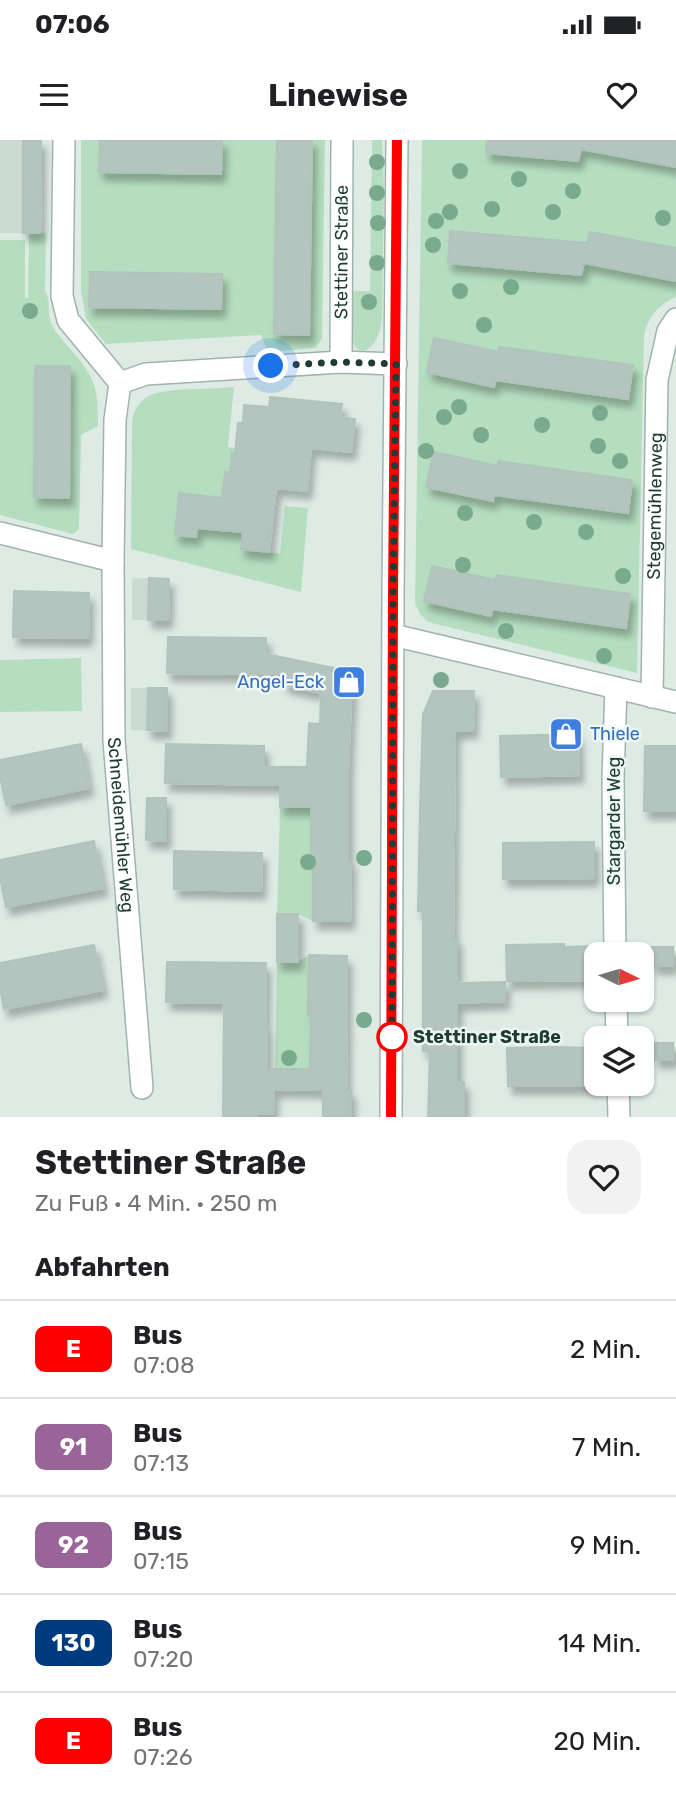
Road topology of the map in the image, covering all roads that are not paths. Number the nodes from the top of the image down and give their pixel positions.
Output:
1 (64, 140) edge
2 (342, 140) edge
3 (397, 140) edge
4 (676, 318) edge
5 (341, 362) junction
6 (396, 364) junction
7 (120, 383) junction
8 (0, 533) edge
9 (113, 561) junction
10 (394, 635) junction
11 (616, 688) junction
12 (652, 697) junction
13 (676, 702) edge
14 (615, 942) edge
15 (142, 1088) dead end
16 (618, 1096) edge
17 (391, 1117) edge
18 (619, 1117) edge

1 - 7 street
2 - 5 street, Stettiner Straße
3 - 6 street
4 - 12 street, Stegemühlenweg
5 - 6 street
5 - 7 street
6 - 10 street
7 - 9 street, Schneidemühler Weg
8 - 9 street
9 - 15 street, Schneidemühler Weg
10 - 11 street
10 - 17 street
11 - 12 street
11 - 14 street, Stargarder Weg
12 - 13 street
16 - 18 street

